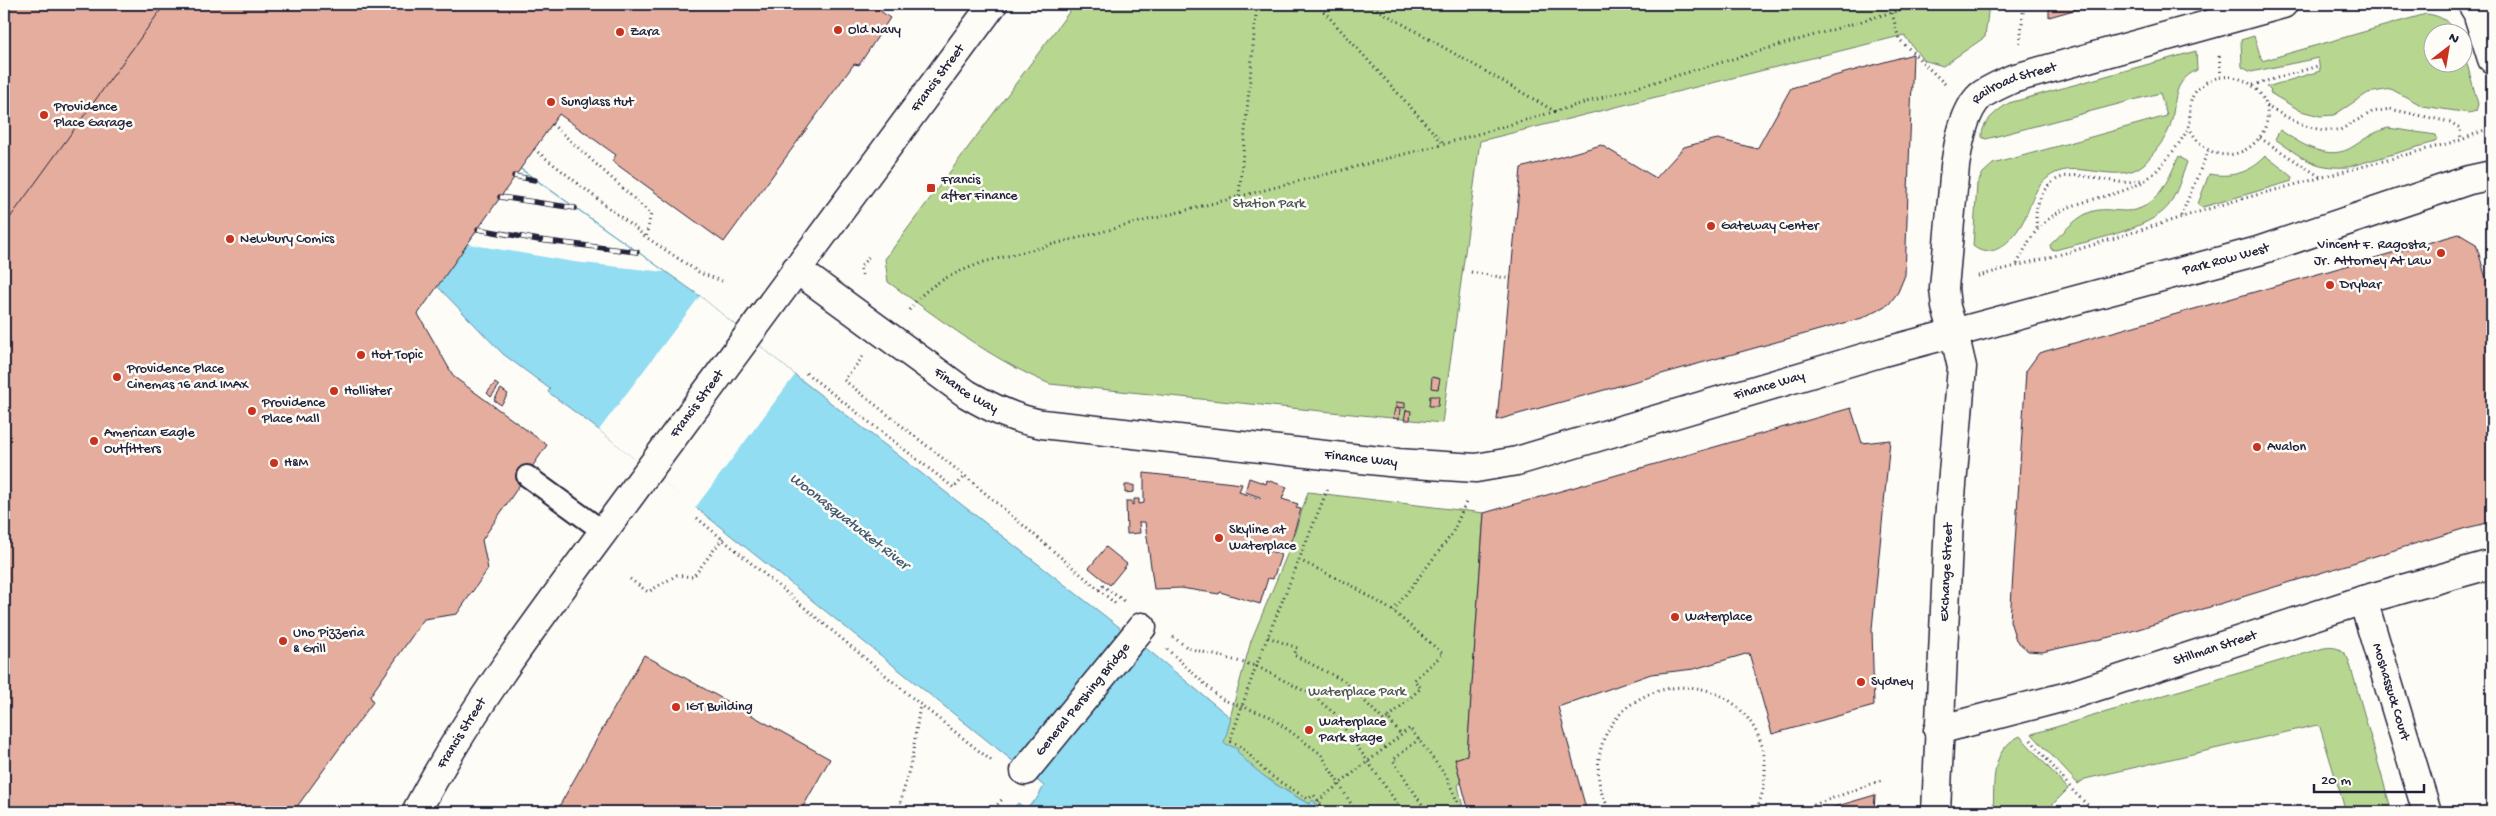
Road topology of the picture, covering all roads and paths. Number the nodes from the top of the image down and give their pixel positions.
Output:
1 (993, 4) edge
2 (1257, 4) edge
3 (1317, 4) edge
4 (1368, 4) edge
5 (1920, 4) edge
6 (2024, 4) edge
7 (2283, 4) edge
8 (2472, 4) edge
9 (1892, 13) junction
10 (2020, 42) dead end
11 (2218, 50) dead end
12 (2492, 60) edge
13 (2318, 66) dead end
14 (2221, 76) junction
15 (2253, 86) junction
16 (1949, 88) dead end
17 (2266, 106) junction
18 (1557, 112) junction
19 (552, 124) dead end
20 (2189, 127) junction
21 (2486, 129) dead end
22 (2260, 138) junction
23 (2461, 140) junction
24 (1444, 144) junction
25 (534, 149) dead end
26 (2208, 151) junction
27 (2492, 175) edge
28 (2322, 178) junction
29 (2146, 179) junction
30 (1238, 196) junction
31 (2181, 216) junction
32 (2037, 229) junction
33 (646, 236) junction
34 (868, 256) dead end
35 (2017, 264) junction
36 (796, 269) junction
37 (1471, 272) dead end
38 (1973, 278) dead end
39 (1511, 279) dead end
40 (865, 280) dead end
41 (722, 281) dead end
42 (900, 306) dead end
43 (1954, 333) junction
44 (866, 353) dead end
45 (806, 373) dead end
46 (526, 476) dead end
47 (1329, 485) dead end
48 (1467, 500) dead end
49 (697, 518) dead end
50 (604, 532) junction
51 (723, 538) junction
52 (1299, 560) junction
53 (2492, 564) edge
54 (630, 579) dead end
55 (1099, 590) dead end
56 (2363, 600) junction
57 (1126, 603) dead end
58 (1393, 611) junction
59 (1154, 629) joint
60 (1268, 637) junction
61 (1256, 666) junction
62 (920, 704) junction
63 (1388, 718) junction
64 (1938, 730) junction
65 (2026, 734) dead end
66 (1401, 735) junction
67 (1418, 739) junction
68 (1368, 761) junction
69 (995, 763) dead end
70 (1025, 771) dead end
71 (1882, 780) dead end
72 (1318, 801) junction
73 (416, 812) edge
74 (898, 812) edge
75 (1327, 812) edge
76 (1403, 812) edge
77 (1427, 812) edge
78 (1462, 812) edge
79 (1610, 812) edge
80 (1755, 812) edge
81 (1795, 812) edge
82 (1936, 812) edge
83 (2095, 812) edge
84 (2428, 812) edge

1 - 36 street, Francis Street
2 - 30 path
3 - 24 path
4 - 18 path
5 - 9 path
6 - 10 path
7 - 43 street, Railroad Street
8 - 12 street
9 - 16 path
9 - 18 path
11 - 14 path
13 - 15 path
14 - 15 path
14 - 20 path
15 - 17 path
17 - 22 path
17 - 23 path
18 - 24 path
19 - 33 path
20 - 26 path
20 - 29 path
21 - 23 path
22 - 26 path
22 - 28 path
23 - 28 path
24 - 30 path
25 - 33 path
26 - 31 path
27 - 43 street, Park Row West
28 - 31 path
29 - 32 path
29 - 32 path
30 - 42 path
31 - 35 path
32 - 35 path
33 - 41 path
34 - 40 path
35 - 38 path
36 - 43 street, Finance Way
36 - 50 street, Francis Street
37 - 39 path
43 - 64 street, Exchange Street
44 - 45 path
46 - 50 lane
47 - 52 path
48 - 58 path
49 - 51 path
50 - 73 street, Francis Street
51 - 54 path
51 - 62 path
52 - 58 path
52 - 60 path
53 - 56 street, Stillman Street
55 - 57 path
56 - 64 street, Stillman Street
56 - 84 street, Moshassuck Court
58 - 63 path
59 - 61 path
59 - 70 street, General Pershing Bridge
60 - 61 path
60 - 63 path
61 - 68 path
61 - 72 path
62 - 69 path
62 - 74 path
63 - 66 path
64 - 82 street, Exchange Street
65 - 83 path
66 - 67 path
66 - 68 path
67 - 77 path
67 - 78 path
68 - 72 path
68 - 76 path
71 - 81 path
72 - 75 path
79 - 80 path

